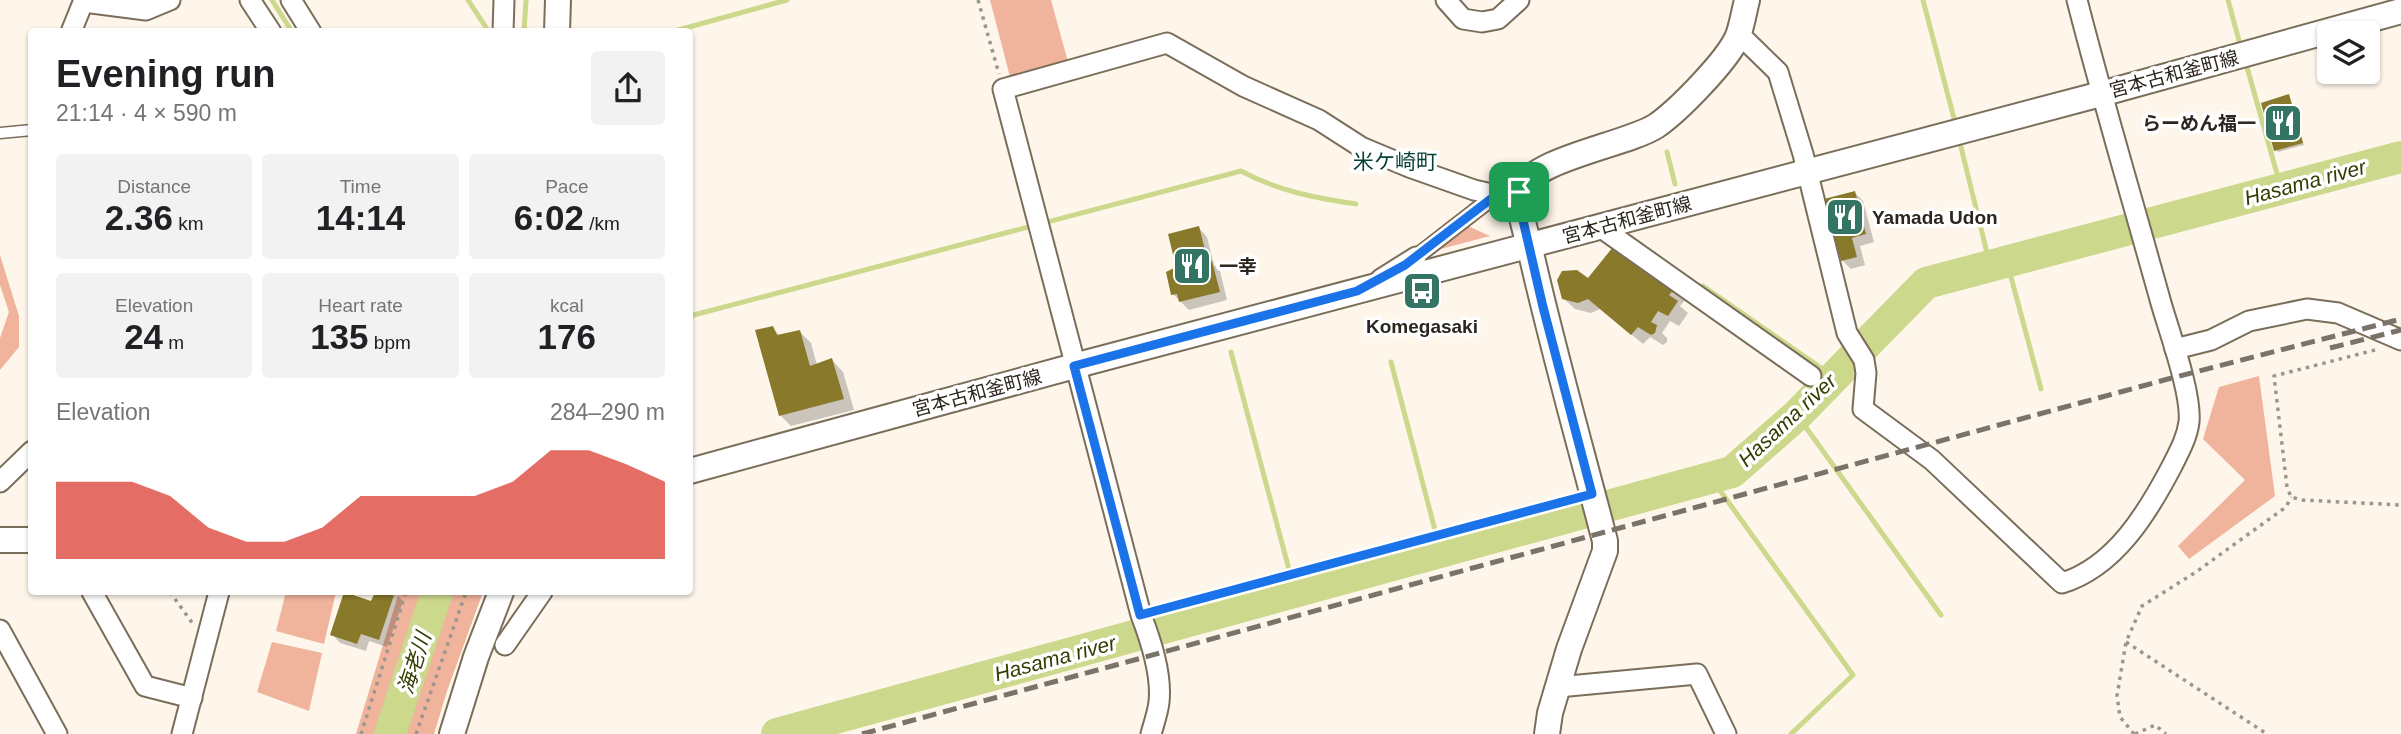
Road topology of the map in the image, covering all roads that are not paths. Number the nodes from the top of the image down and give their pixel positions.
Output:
1 (170, 0) edge
2 (250, 0) edge
3 (291, 0) edge
4 (504, 0) edge
5 (558, 0) edge
6 (1446, 0) edge
7 (1519, 0) edge
8 (1747, 0) edge
9 (2077, 0) edge
10 (84, 1) edge
11 (2401, 11) edge
12 (73, 28) edge
13 (268, 28) edge
14 (308, 28) edge
15 (503, 28) edge
16 (557, 28) edge
17 (1739, 34) junction
18 (2101, 94) junction
19 (28, 130) edge
20 (0, 133) edge
21 (1807, 172) junction
22 (1499, 197) junction
23 (1600, 227) junction
24 (1529, 246) junction
25 (1416, 257) joint
26 (1357, 291) junction
27 (2401, 340) edge
28 (2175, 349) junction
29 (1074, 366) junction
30 (1811, 376) dead end
31 (28, 455) edge
32 (696, 472) edge
33 (0, 482) edge
34 (0, 540) edge
35 (28, 540) edge
36 (94, 595) edge
37 (218, 595) edge
38 (500, 595) edge
39 (540, 595) edge
40 (0, 630) edge
41 (505, 645) dead end
42 (1558, 687) junction
43 (192, 698) junction
44 (57, 734) edge
45 (182, 734) edge
46 (452, 734) edge
47 (1151, 734) edge
48 (1547, 734) edge
49 (1726, 734) edge

1 - 10 street
2 - 13 street
3 - 14 street
4 - 15 street
5 - 16 street
6 - 7 street
8 - 17 street
9 - 18 street
10 - 12 street
11 - 18 street, 宮本古和釜町線
17 - 21 street
17 - 22 street
18 - 21 street, 宮本古和釜町線
18 - 28 street
19 - 20 lane
21 - 23 street, 宮本古和釜町線
21 - 28 street
22 - 24 street
22 - 25 street
22 - 29 street
23 - 24 street, 宮本古和釜町線
23 - 30 street
24 - 26 street, 宮本古和釜町線
24 - 42 street
25 - 26 street
26 - 29 street, 宮本古和釜町線
27 - 28 street
29 - 32 street, 宮本古和釜町線
29 - 47 street
31 - 33 street
34 - 35 street
36 - 43 street
37 - 43 street
38 - 46 street
39 - 41 street
40 - 44 street
42 - 48 street
42 - 49 street
43 - 45 street

